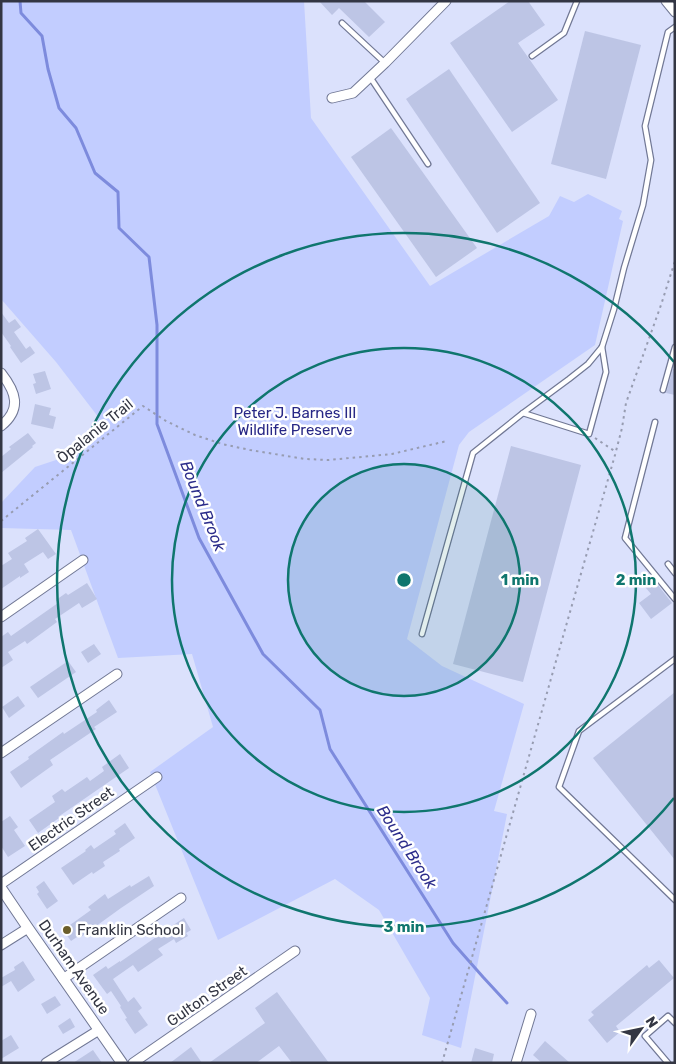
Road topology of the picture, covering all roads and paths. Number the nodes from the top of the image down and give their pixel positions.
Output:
1 (446, 1) edge
2 (578, 1) edge
3 (342, 23) dead end
4 (675, 27) edge
5 (532, 56) dead end
6 (385, 63) junction
7 (370, 77) junction
8 (332, 98) dead end
9 (428, 164) dead end
10 (675, 261) edge
11 (602, 347) junction
12 (675, 347) edge
13 (1, 373) edge
14 (663, 390) dead end
15 (523, 413) junction
16 (655, 422) dead end
17 (1, 426) edge
18 (589, 434) junction
19 (447, 441) dead end
20 (616, 452) junction
21 (1, 521) edge
22 (83, 560) dead end
23 (668, 564) dead end
24 (675, 573) edge
25 (675, 599) edge
26 (1, 617) edge
27 (422, 634) dead end
28 (675, 659) edge
29 (117, 674) dead end
30 (1, 753) edge
31 (157, 777) dead end
32 (1, 886) edge
33 (181, 898) dead end
34 (675, 900) edge
35 (28, 928) junction
36 (1, 945) edge
37 (295, 951) dead end
38 (63, 979) junction
39 (531, 1014) dead end
40 (675, 1023) edge
41 (100, 1030) junction
42 (46, 1063) edge
43 (122, 1063) edge
44 (134, 1063) edge
45 (442, 1063) edge
46 (516, 1063) edge
47 (668, 1063) edge

1 - 6 street
2 - 5 lane
3 - 6 lane
4 - 11 lane
6 - 7 street
7 - 8 street
7 - 9 lane
10 - 20 path
11 - 15 lane
11 - 18 lane
12 - 14 lane
13 - 17 street
15 - 18 lane
15 - 27 lane
16 - 25 lane
18 - 20 path
19 - 21 path, Òpalanie Trail
20 - 45 path
22 - 26 street
23 - 24 lane
28 - 34 lane
29 - 30 street
31 - 32 street, Electric Street
32 - 35 street, Durham Avenue
33 - 38 street
35 - 36 street
35 - 38 street, Durham Avenue
37 - 44 street, Gulton Street
38 - 41 street, Durham Avenue
39 - 46 street
40 - 47 lane
41 - 42 street
41 - 43 street, Durham Avenue

